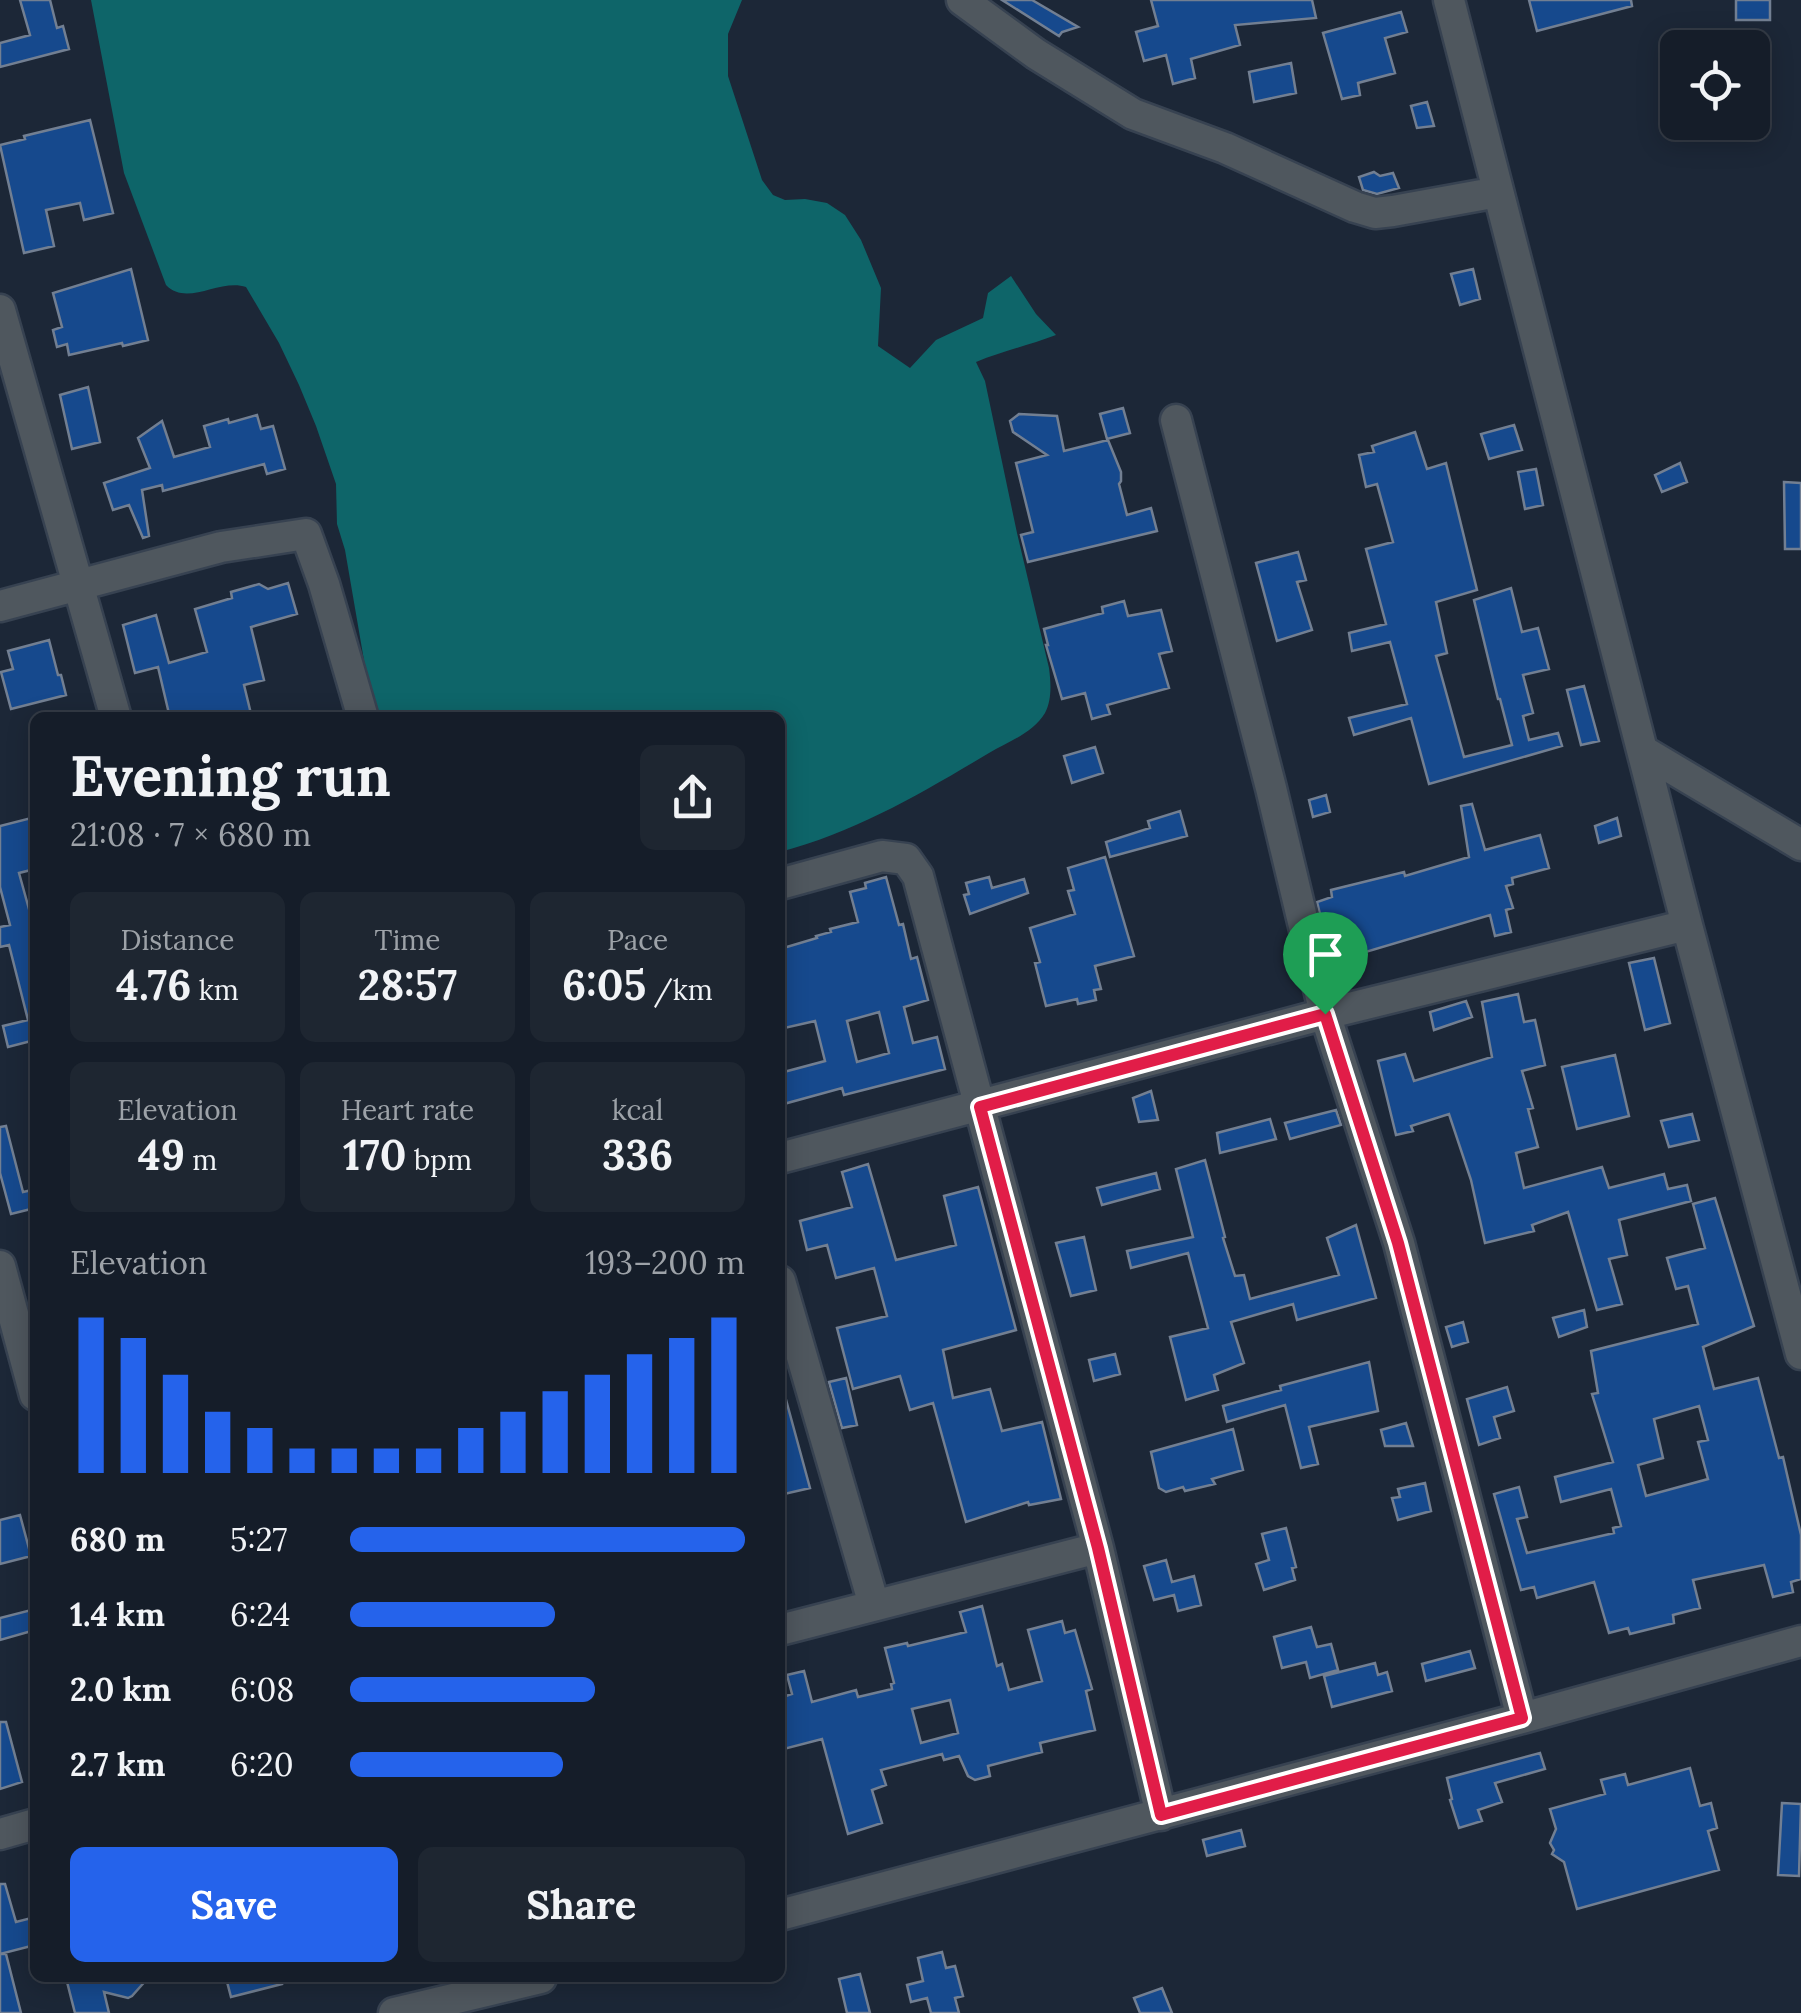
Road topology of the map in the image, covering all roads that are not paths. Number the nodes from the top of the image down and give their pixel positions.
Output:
1 (962, 0) edge
2 (1449, 0) edge
3 (1498, 192) junction
4 (0, 310) edge
5 (1176, 420) dead end
6 (80, 585) junction
7 (0, 606) edge
8 (114, 712) edge
9 (361, 712) edge
10 (1643, 751) junction
11 (1801, 845) edge
12 (785, 883) edge
13 (1687, 925) junction
14 (1325, 1014) junction
15 (980, 1107) junction
16 (785, 1157) edge
17 (0, 1266) edge
18 (785, 1298) edge
19 (1801, 1354) edge
20 (19, 1355) edge
21 (30, 1382) edge
22 (1098, 1548) junction
23 (874, 1605) junction
24 (785, 1629) edge
25 (1801, 1640) edge
26 (1522, 1718) junction
27 (1161, 1815) junction
28 (30, 1825) edge
29 (0, 1834) edge
30 (785, 1914) edge
31 (523, 1982) edge
32 (456, 1997) edge
33 (394, 2013) edge

1 - 3 street
2 - 3 street
3 - 10 street
4 - 6 street
5 - 14 street
6 - 7 street
6 - 8 street
6 - 9 street
10 - 11 street
10 - 13 street
12 - 15 street
13 - 14 street
13 - 19 street
14 - 15 street
14 - 26 street
15 - 16 street
15 - 22 street
17 - 20 street
18 - 23 street
20 - 21 street
22 - 23 street
22 - 27 street
23 - 24 street
25 - 26 street
26 - 27 street
27 - 30 street
28 - 29 street
31 - 32 street
32 - 33 street

